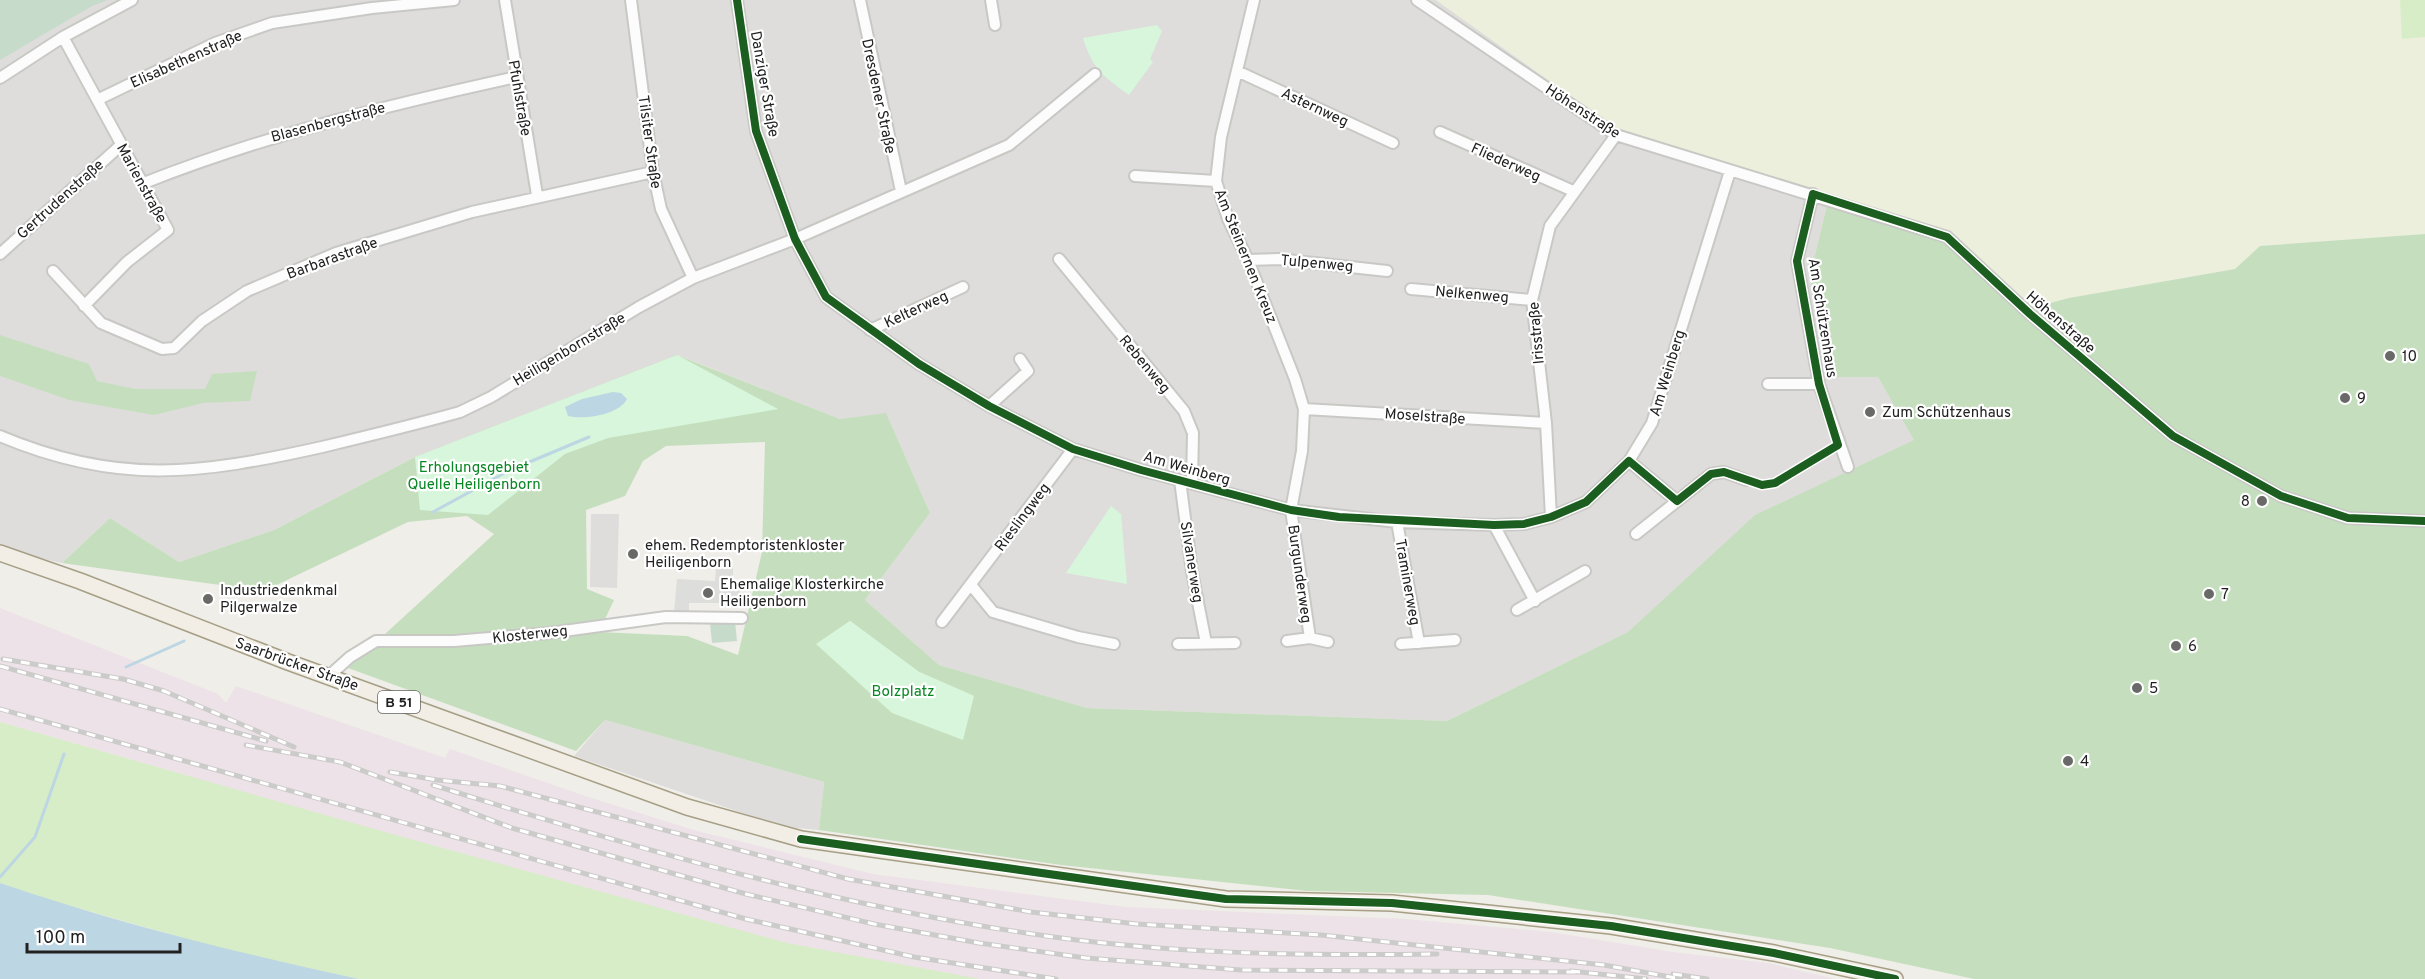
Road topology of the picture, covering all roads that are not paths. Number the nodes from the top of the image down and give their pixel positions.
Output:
1 (132, 0) edge
2 (454, 0) edge
3 (505, 0) edge
4 (631, 0) edge
5 (737, 0) edge
6 (860, 0) edge
7 (991, 0) edge
8 (1254, 0) edge
9 (1417, 0) edge
10 (995, 25) dead end
11 (63, 37) junction
12 (1237, 71) junction
13 (1095, 74) dead end
14 (516, 77) junction
15 (0, 78) edge
16 (99, 99) junction
17 (1440, 132) dead end
18 (1616, 135) junction
19 (1393, 143) dead end
20 (121, 145) junction
21 (1730, 171) junction
22 (653, 172) junction
23 (1135, 176) dead end
24 (1216, 181) junction
25 (144, 183) junction
26 (901, 191) junction
27 (1573, 191) junction
28 (1813, 194) junction
29 (537, 195) junction
30 (795, 239) junction
31 (0, 254) edge
32 (1059, 259) dead end
33 (1248, 260) junction
34 (53, 271) dead end
35 (1387, 271) dead end
36 (693, 278) junction
37 (963, 287) dead end
38 (1411, 289) dead end
39 (1532, 300) junction
40 (84, 306) junction
41 (870, 330) junction
42 (1020, 359) dead end
43 (1767, 384) dead end
44 (1819, 384) junction
45 (989, 406) junction
46 (1304, 409) junction
47 (1546, 423) junction
48 (0, 436) edge
49 (1073, 448) junction
50 (1629, 461) junction
51 (1848, 467) dead end
52 (1179, 480) junction
53 (1746, 480) dead end
54 (1192, 483) junction
55 (1677, 501) junction
56 (1291, 510) junction
57 (1551, 517) junction
58 (2425, 521) edge
59 (1397, 522) junction
60 (1494, 525) junction
61 (1636, 534) dead end
62 (0, 553) edge
63 (1585, 571) dead end
64 (971, 585) junction
65 (1535, 601) junction
66 (1517, 610) dead end
67 (742, 618) dead end
68 (942, 621) dead end
69 (1310, 638) junction
70 (1455, 640) dead end
71 (1287, 641) dead end
72 (1328, 642) dead end
73 (1235, 643) dead end
74 (1419, 643) junction
75 (1114, 644) dead end
76 (1178, 644) dead end
77 (1206, 644) junction
78 (1401, 644) dead end
79 (329, 676) junction
80 (1894, 979) edge

1 - 11 street
2 - 16 street, Elisabethenstraße
3 - 14 street, Pfuhlstraße
4 - 22 street, Tilsiter Straße
5 - 30 street, Danziger Straße
6 - 26 street, Dresdener Straße
7 - 10 street
8 - 12 street, Am Steinernen Kreuz
9 - 18 street, Höhenstraße
11 - 15 street
11 - 16 street, Marienstraße
12 - 19 street, Asternweg
12 - 24 street, Am Steinernen Kreuz
13 - 26 street, Heiligenbornstraße
14 - 25 street, Blasenbergstraße
14 - 29 street, Pfuhlstraße
16 - 20 street, Marienstraße
17 - 27 street, Fliederweg
18 - 21 street, Höhenstraße
18 - 27 street, Irisstraße
20 - 25 street, Marienstraße
20 - 31 street, Gertrudenstraße
21 - 28 street, Höhenstraße
21 - 50 street, Am Weinberg
22 - 29 street, Barbarastraße
22 - 36 street, Tilsiter Straße
23 - 24 street
24 - 33 street, Am Steinernen Kreuz
25 - 40 street, Marienstraße
26 - 30 street, Heiligenbornstraße
27 - 39 street, Irisstraße
28 - 44 street, Am Schützenhaus
28 - 58 street, Höhenstraße
29 - 40 street, Barbarastraße
30 - 36 street, Heiligenbornstraße
30 - 41 street, Am Weinberg
32 - 54 street, Rebenweg
33 - 35 street, Tulpenweg
33 - 46 street, Am Steinernen Kreuz
34 - 40 street, Barbarastraße
36 - 48 street, Heiligenbornstraße
37 - 41 street, Kelterweg
38 - 39 street, Nelkenweg
39 - 47 street, Irisstraße
41 - 45 street, Am Weinberg
42 - 45 street
43 - 44 street, Am Schützenhaus
44 - 51 street, Am Schützenhaus
45 - 49 street, Am Weinberg
46 - 47 street, Moselstraße
46 - 56 street, Am Steinernen Kreuz
47 - 57 street, Irisstraße
49 - 52 street, Am Weinberg
49 - 64 street, Rieslingweg
50 - 55 street
50 - 57 street, Am Weinberg
52 - 54 street, Am Weinberg
52 - 77 street, Silvanerweg
53 - 55 street
54 - 56 street, Am Weinberg
55 - 61 street
56 - 59 street, Am Weinberg
56 - 69 street, Burgunderweg
57 - 60 street, Am Weinberg
59 - 60 street, Am Weinberg
59 - 74 street, Traminerweg
60 - 65 street
62 - 79 main road, Saarbrücker Straße / B 51
63 - 65 street
64 - 68 street, Rieslingweg
64 - 75 street
65 - 66 street
67 - 79 street, Klosterweg
69 - 71 street, Burgunderweg
69 - 72 street, Burgunderweg
70 - 74 street, Traminerweg
73 - 77 street
74 - 78 street, Traminerweg
76 - 77 street
79 - 80 main road, Saarbrücker Straße / B 51

